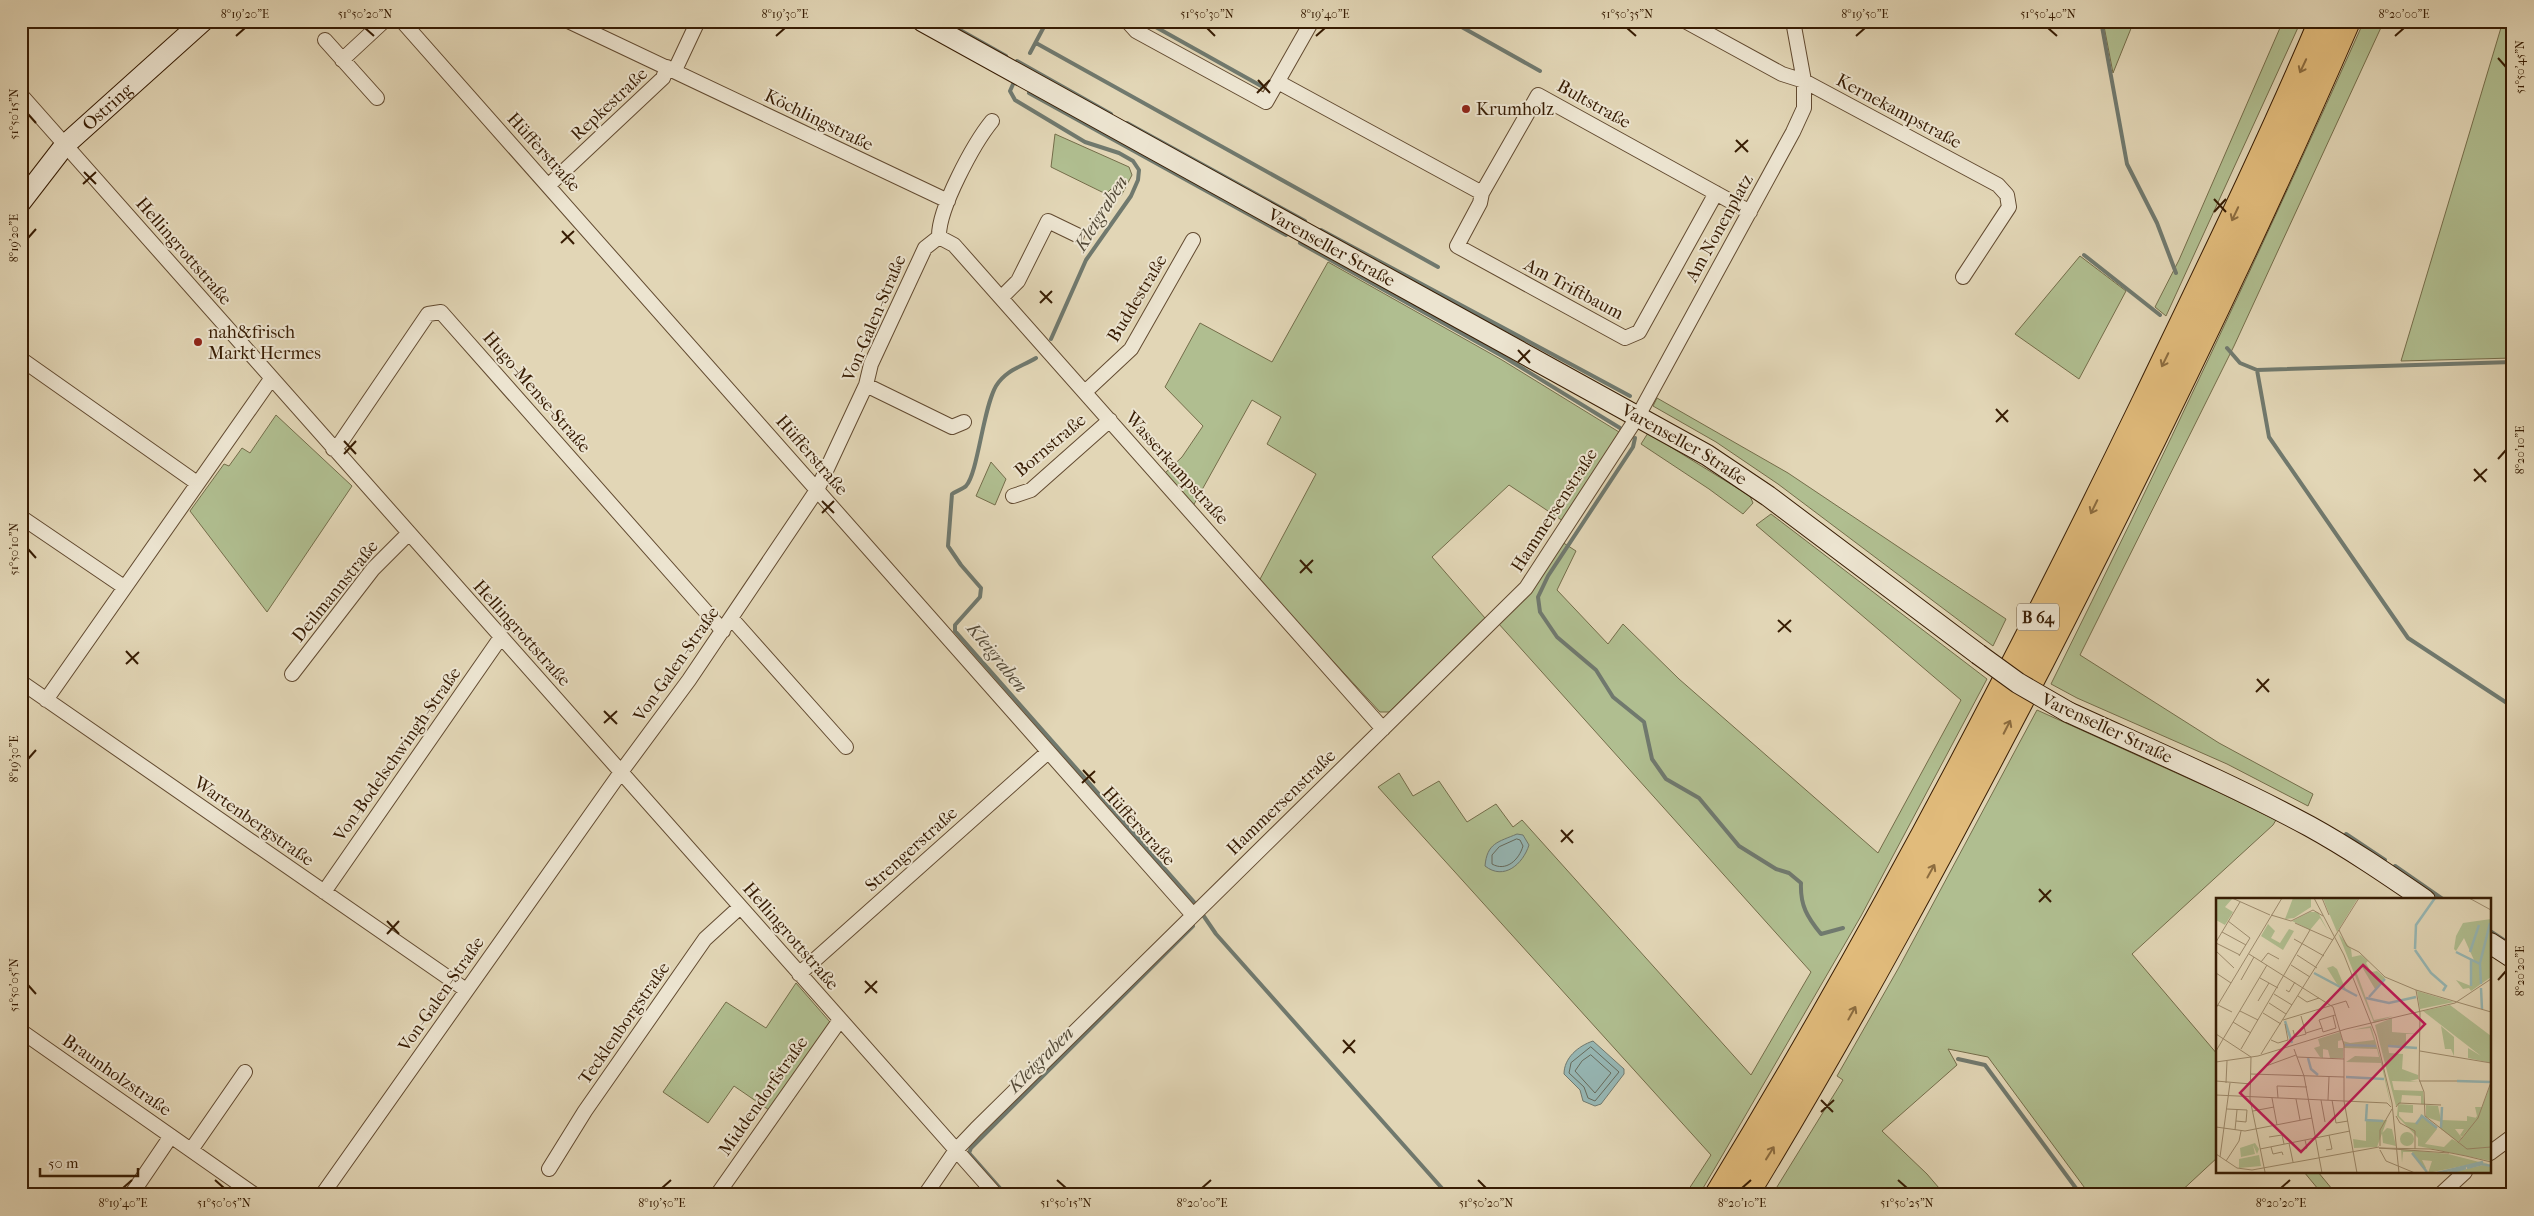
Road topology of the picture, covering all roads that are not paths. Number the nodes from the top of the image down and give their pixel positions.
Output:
1 (203, 21) edge
2 (384, 21) edge
3 (402, 21) edge
4 (698, 21) edge
5 (922, 21) edge
6 (1127, 21) edge
7 (1312, 21) edge
8 (1686, 21) edge
9 (1793, 21) edge
10 (2322, 21) edge
11 (2347, 21) edge
12 (570, 22) edge
13 (325, 40) dead end
14 (342, 60) junction
15 (671, 69) junction
16 (1278, 82) junction
17 (1804, 82) junction
18 (21, 95) edge
19 (377, 98) dead end
20 (992, 120) dead end
21 (65, 145) junction
22 (549, 185) junction
23 (1482, 193) junction
24 (1716, 193) junction
25 (948, 201) junction
26 (21, 202) edge
27 (1750, 212) junction
28 (1077, 235) dead end
29 (939, 237) junction
30 (1193, 240) dead end
31 (1963, 277) dead end
32 (1001, 298) junction
33 (21, 359) edge
34 (272, 379) junction
35 (866, 385) junction
36 (1085, 392) junction
37 (1638, 416) junction
38 (1110, 420) junction
39 (964, 422) dead end
40 (334, 449) junction
41 (197, 483) junction
42 (818, 490) junction
43 (1013, 496) dead end
44 (21, 516) edge
45 (409, 533) junction
46 (124, 587) junction
47 (732, 619) junction
48 (723, 631) junction
49 (501, 637) junction
50 (292, 674) dead end
51 (21, 682) edge
52 (46, 700) junction
53 (1383, 729) junction
54 (846, 747) dead end
55 (1048, 752) junction
56 (621, 772) junction
57 (324, 892) junction
58 (2422, 898) edge
59 (740, 907) junction
60 (1193, 915) junction
61 (2492, 944) edge
62 (2513, 958) edge
63 (799, 974) junction
64 (466, 990) junction
65 (840, 1020) junction
66 (21, 1031) edge
67 (245, 1072) dead end
68 (171, 1136) junction
69 (2513, 1136) edge
70 (191, 1150) junction
71 (956, 1150) junction
72 (2492, 1152) edge
73 (548, 1169) dead end
74 (2463, 1174) edge
75 (131, 1195) edge
76 (255, 1195) edge
77 (322, 1195) edge
78 (717, 1195) edge
79 (925, 1195) edge
80 (996, 1195) edge
81 (1718, 1195) edge
82 (1744, 1195) edge
83 (2440, 1195) edge

1 - 21 main road, Ostring
2 - 14 street
3 - 22 street, Hüfferstraße
4 - 15 street
5 - 37 main road, Varenseller Straße
6 - 16 street
7 - 16 street
8 - 17 street, Kernekampstraße
9 - 17 street, Am Nonenplatz
10 -> 81 highway, B 64
82 -> 11 highway, B 64
12 - 15 street, Köchlingstraße
13 - 14 street
14 - 19 street
15 - 22 street, Repkestraße
15 - 25 street, Köchlingstraße
16 - 23 street
17 - 27 street, Am Nonenplatz
17 - 31 street, Kernekampstraße
18 - 21 street, Hellingrottstraße
20 - 25 street
21 - 26 main road, Ostring
21 - 34 street, Hellingrottstraße
22 - 42 street, Hüfferstraße
23 - 24 street, Bultstraße
23 - 24 street, Am Triftbaum
24 - 27 street, Bultstraße
25 - 29 street
27 - 37 street, Am Nonenplatz
28 - 32 street
29 - 32 street, Wasserkampstraße
29 - 35 street, Von-Galen-Straße
30 - 36 street, Buddestraße
32 - 36 street, Wasserkampstraße
33 - 41 street
34 - 40 street, Hellingrottstraße
34 - 41 street
35 - 39 street
35 - 42 street, Von-Galen-Straße
36 - 38 street, Wasserkampstraße
37 - 53 street, Hammersenstraße
37 - 58 main road, Varenseller Straße, bridge
38 - 43 street, Bornstraße
38 - 53 street, Wasserkampstraße
40 - 45 street, Hellingrottstraße
40 - 48 street, Hugo-Mense-Straße
41 - 46 street
42 - 47 street, Von-Galen-Straße
42 - 55 street, Hüfferstraße
44 - 46 street
45 - 49 street, Hellingrottstraße
45 - 50 street, Deilmannstraße
46 - 52 street
47 - 48 street, Von-Galen-Straße
47 - 54 street
48 - 56 street, Von-Galen-Straße
49 - 56 street, Hellingrottstraße
49 - 57 street, Von-Bodelschwingh-Straße
51 - 52 street, Wartenbergstraße
52 - 57 street, Wartenbergstraße
53 - 60 street, Hammersenstraße
55 - 60 street, Hüfferstraße
55 - 63 street, Strengerstraße
56 - 59 street, Hellingrottstraße
56 - 64 street, Von-Galen-Straße
57 - 64 street, Wartenbergstraße
59 - 63 street, Hellingrottstraße
59 - 73 street, Tecklenborgstraße
60 - 71 street, Hammersenstraße
61 - 62 main road
63 - 65 street, Hellingrottstraße
64 - 77 street, Von-Galen-Straße
65 - 71 street, Hellingrottstraße
65 - 78 street, Middendorfstraße
66 - 68 street, Braunholzstraße
67 - 70 street
68 - 70 street, Braunholzstraße
68 - 75 street
69 - 72 street
70 - 76 street, Braunholzstraße
71 - 79 street, Hammersenstraße
71 - 80 street, Hellingrottstraße
74 - 83 street

